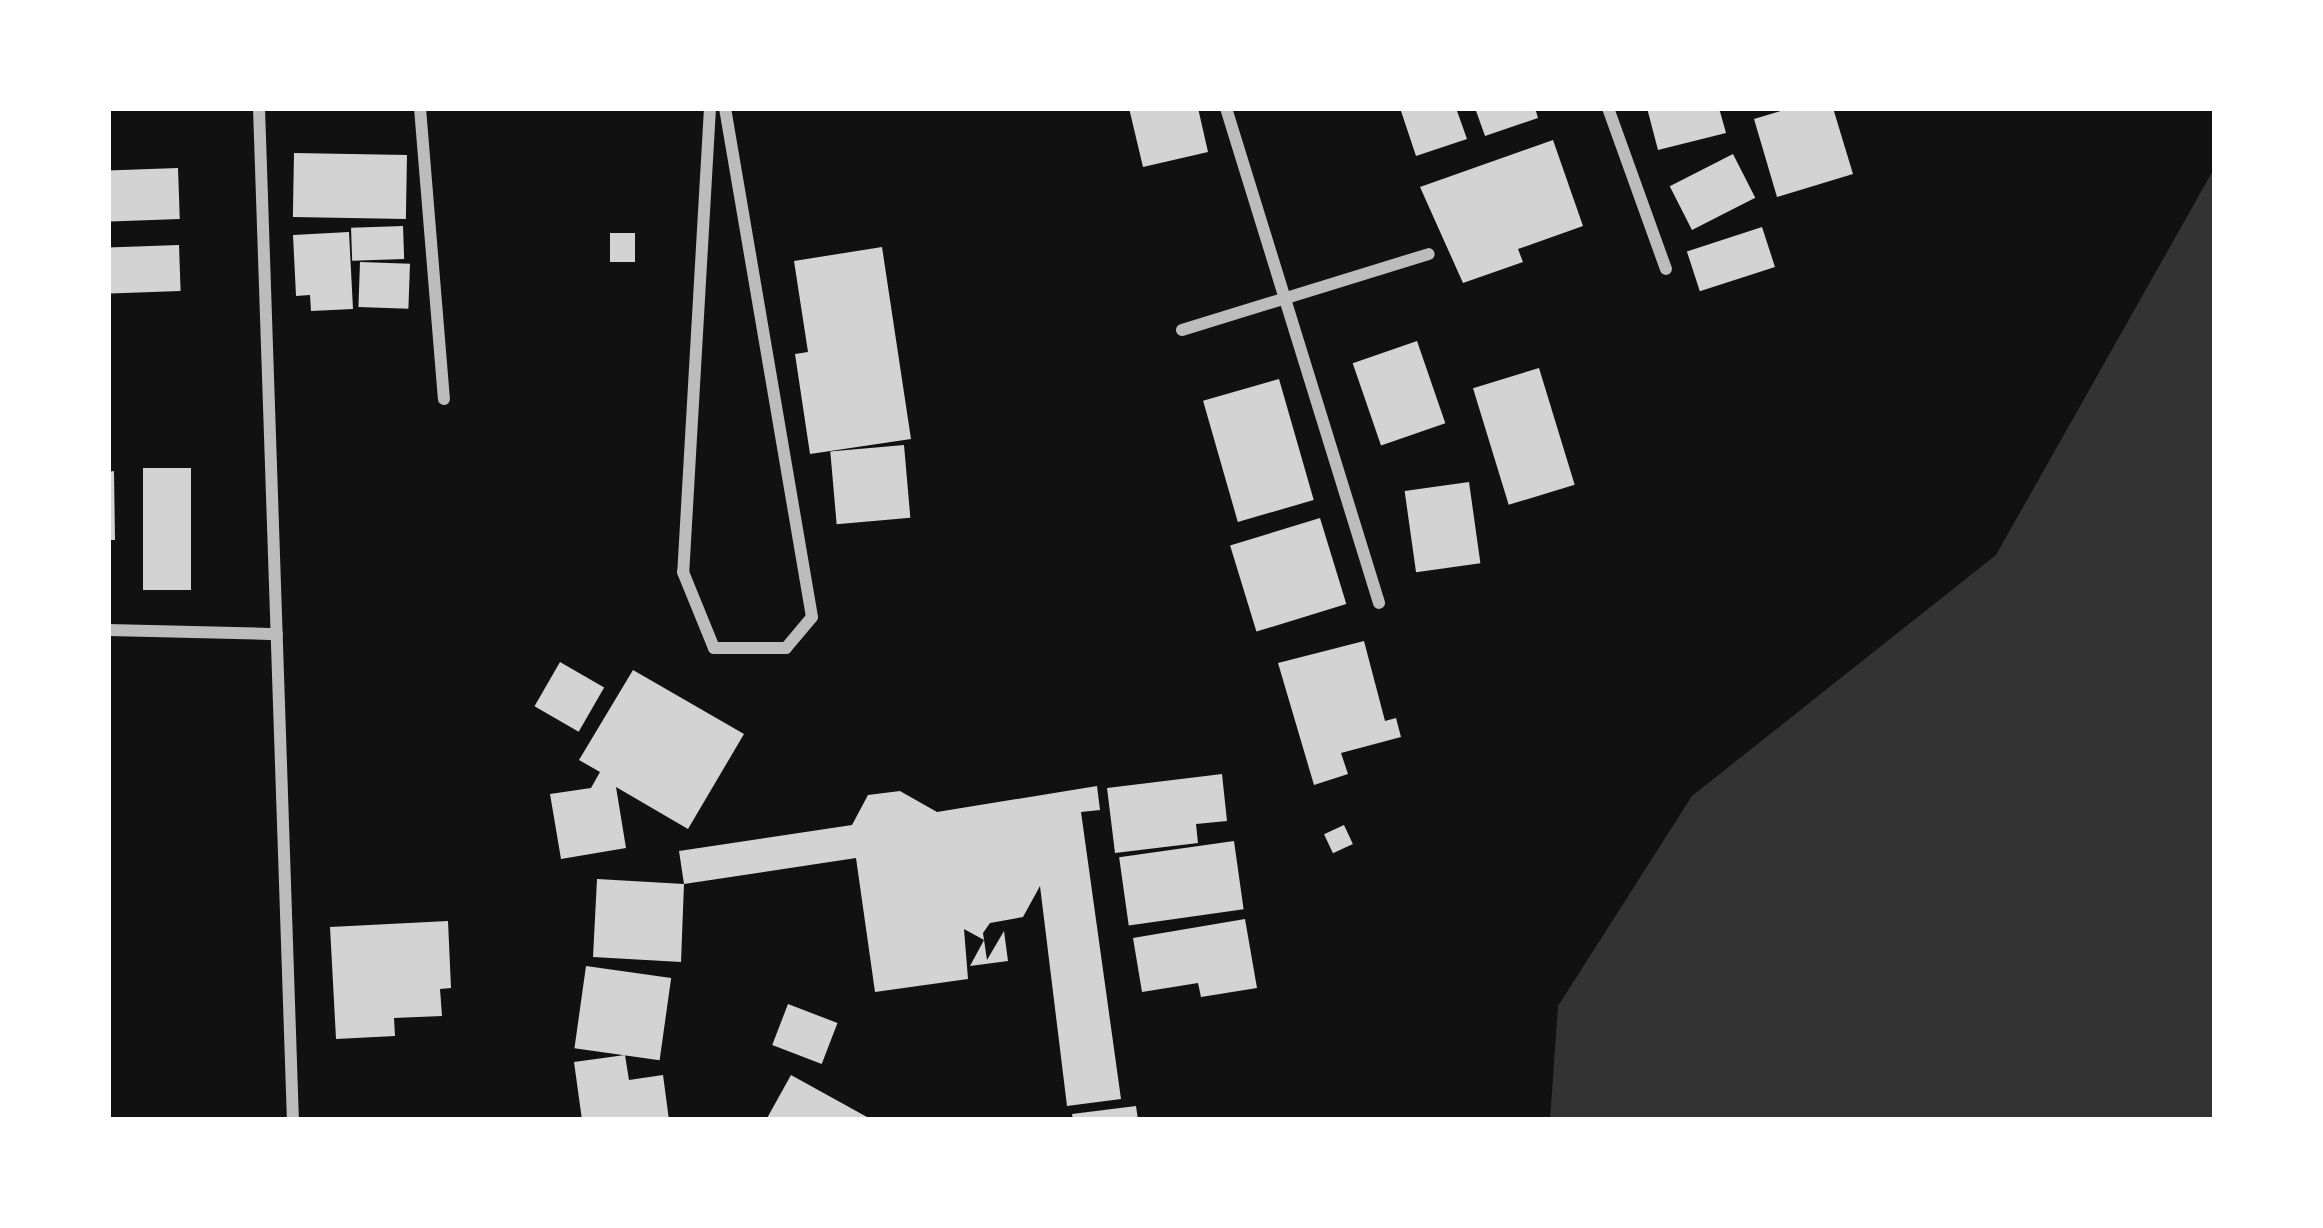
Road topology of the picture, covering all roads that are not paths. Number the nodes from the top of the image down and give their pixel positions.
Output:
1 (259, 108) edge
2 (420, 108) edge
3 (710, 108) edge
4 (725, 108) edge
5 (1226, 108) edge
6 (1608, 108) edge
7 (1429, 254) dead end
8 (1666, 269) dead end
9 (1288, 301) junction
10 (1182, 330) dead end
11 (444, 399) dead end
12 (1379, 603) dead end
13 (108, 630) edge
14 (277, 634) junction
15 (293, 1120) edge

1 - 14 street
2 - 11 street
3 - 4 street
5 - 9 street
6 - 8 street
7 - 9 street
9 - 10 street
9 - 12 street
13 - 14 street
14 - 15 street

